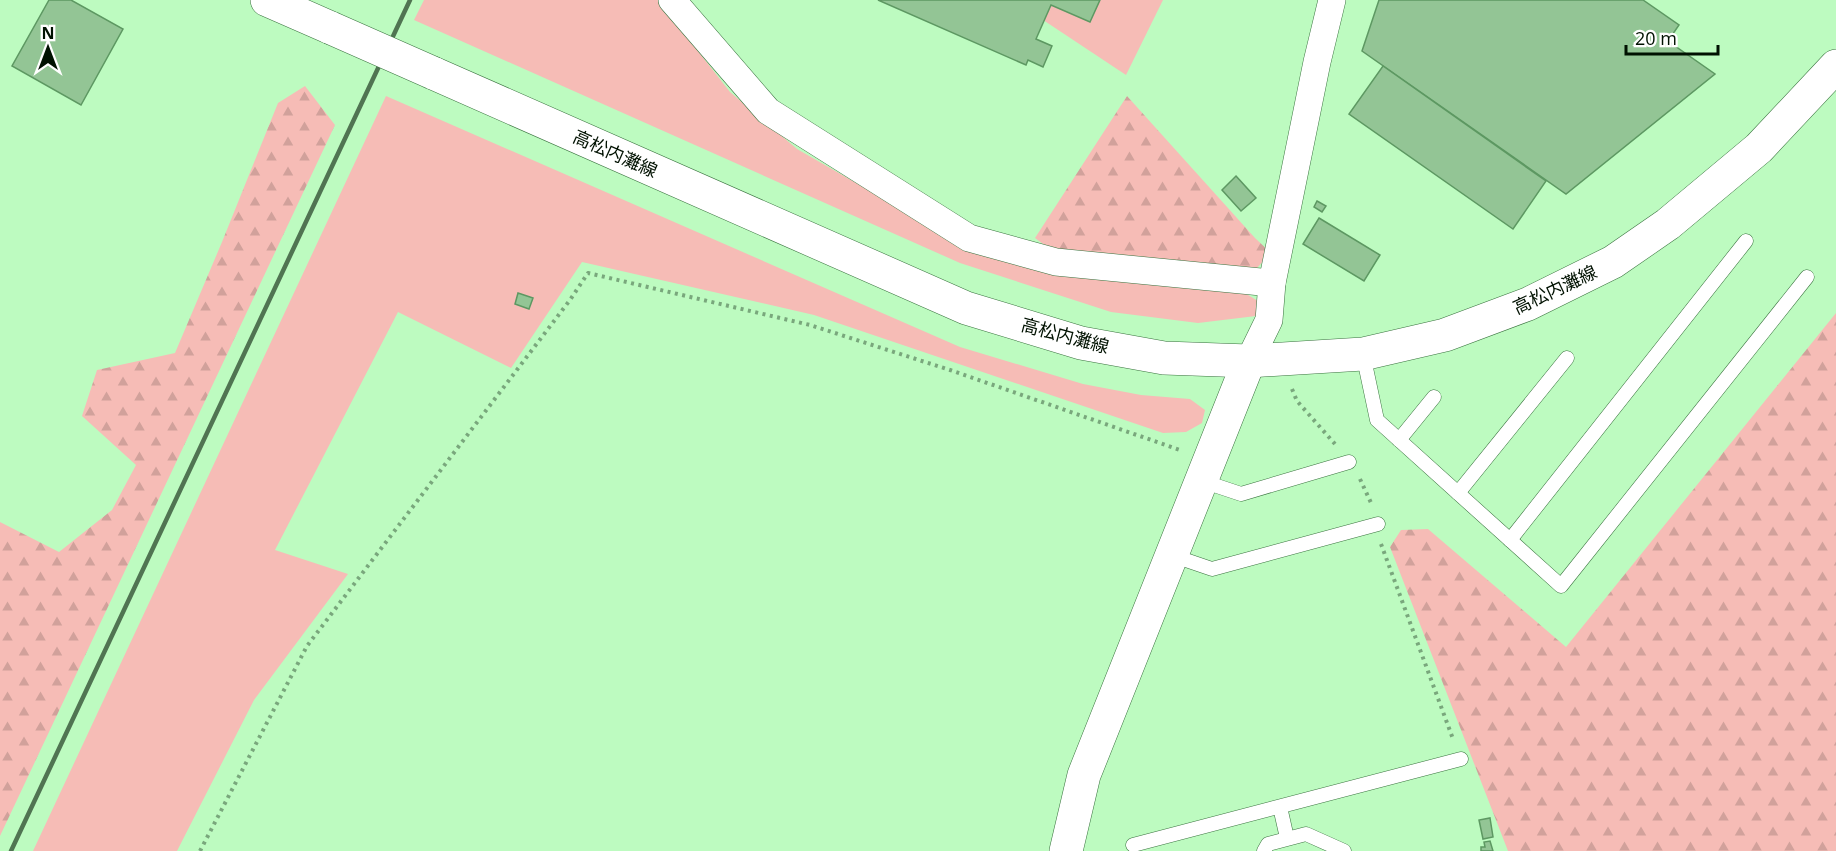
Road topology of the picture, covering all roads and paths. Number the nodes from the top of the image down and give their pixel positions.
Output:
1 (267, 0) edge
2 (672, 0) edge
3 (1332, 0) edge
4 (1836, 66) edge
5 (1746, 242) dead end
6 (1807, 277) dead end
7 (1272, 283) junction
8 (1363, 354) junction
9 (1567, 358) dead end
10 (1250, 361) junction
11 (1290, 385) dead end
12 (1434, 397) dead end
13 (1399, 440) junction
14 (1349, 462) junction
15 (1206, 470) junction
16 (1458, 493) junction
17 (1378, 524) junction
18 (1510, 540) junction
19 (1171, 555) junction
20 (1461, 759) joint
21 (1280, 807) junction
22 (1287, 838) junction
23 (1133, 844) dead end
24 (200, 851) edge
25 (1066, 851) edge
26 (1264, 851) edge
27 (1344, 851) edge

1 - 10 main road, 高松内灘線, bridge
2 - 7 street
3 - 7 street
4 - 8 main road, 高松内灘線
5 - 18 lane
6 - 18 lane
7 - 10 street
8 - 10 main road, 高松内灘線
8 - 13 lane
9 - 16 lane
10 - 15 main road
11 - 14 path
12 - 13 lane
13 - 16 lane
14 - 15 lane
14 - 17 path
15 - 19 main road
15 - 24 path
16 - 18 lane
17 - 19 lane
17 - 20 path
19 - 25 main road
20 - 21 lane
21 - 22 lane
21 - 23 lane
22 - 26 lane
22 - 27 lane

